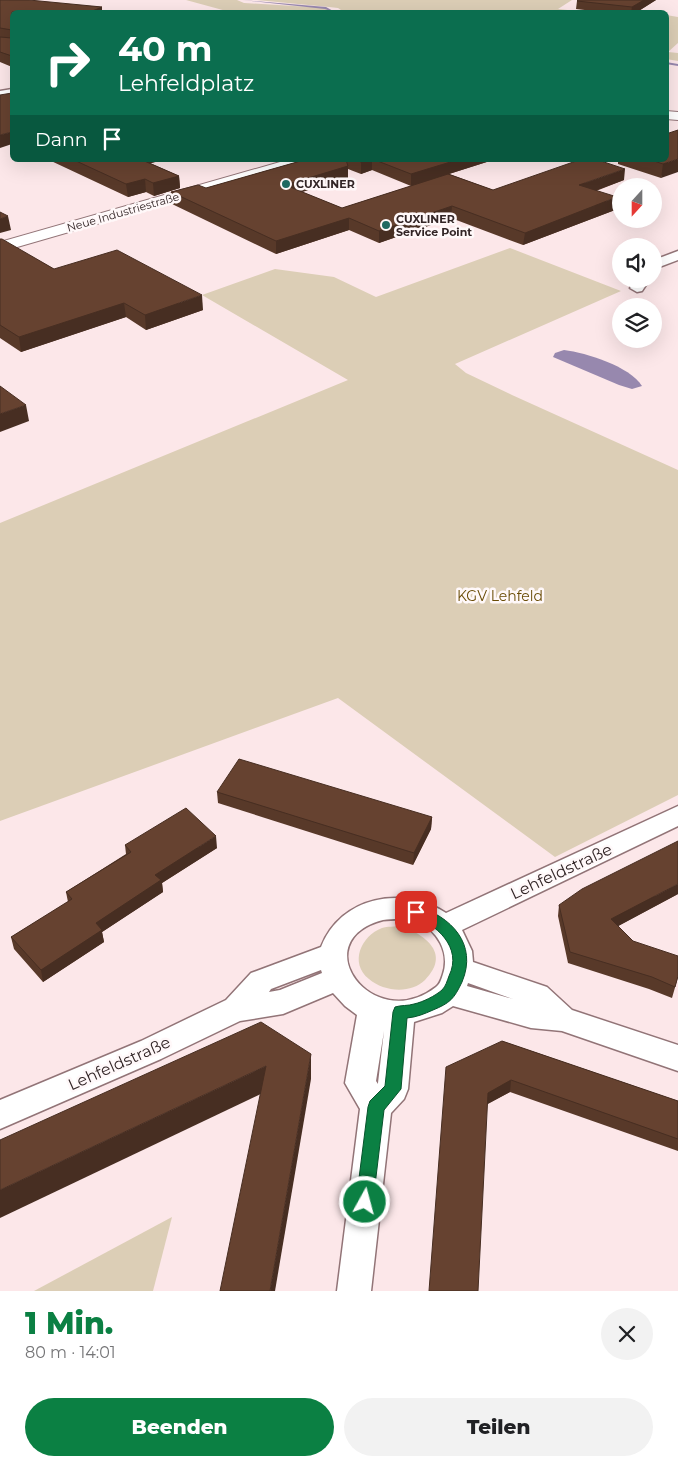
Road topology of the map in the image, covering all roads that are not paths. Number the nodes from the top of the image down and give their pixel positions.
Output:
1 (297, 162) edge
2 (0, 247) edge
3 (678, 255) edge
4 (662, 262) edge
5 (678, 815) edge
6 (444, 926) junction
7 (335, 966) junction
8 (455, 981) junction
9 (387, 1010) junction
10 (678, 1058) edge
11 (0, 1115) edge
12 (354, 1291) edge

1 - 2 street, Neue Industriestraße
3 - 4 street
5 - 6 street, Lehfeldstraße
6 - 7 street
6 - 8 street
7 - 9 street
7 - 11 street, Lehfeldstraße
8 - 9 street
8 - 10 street
9 - 12 street

